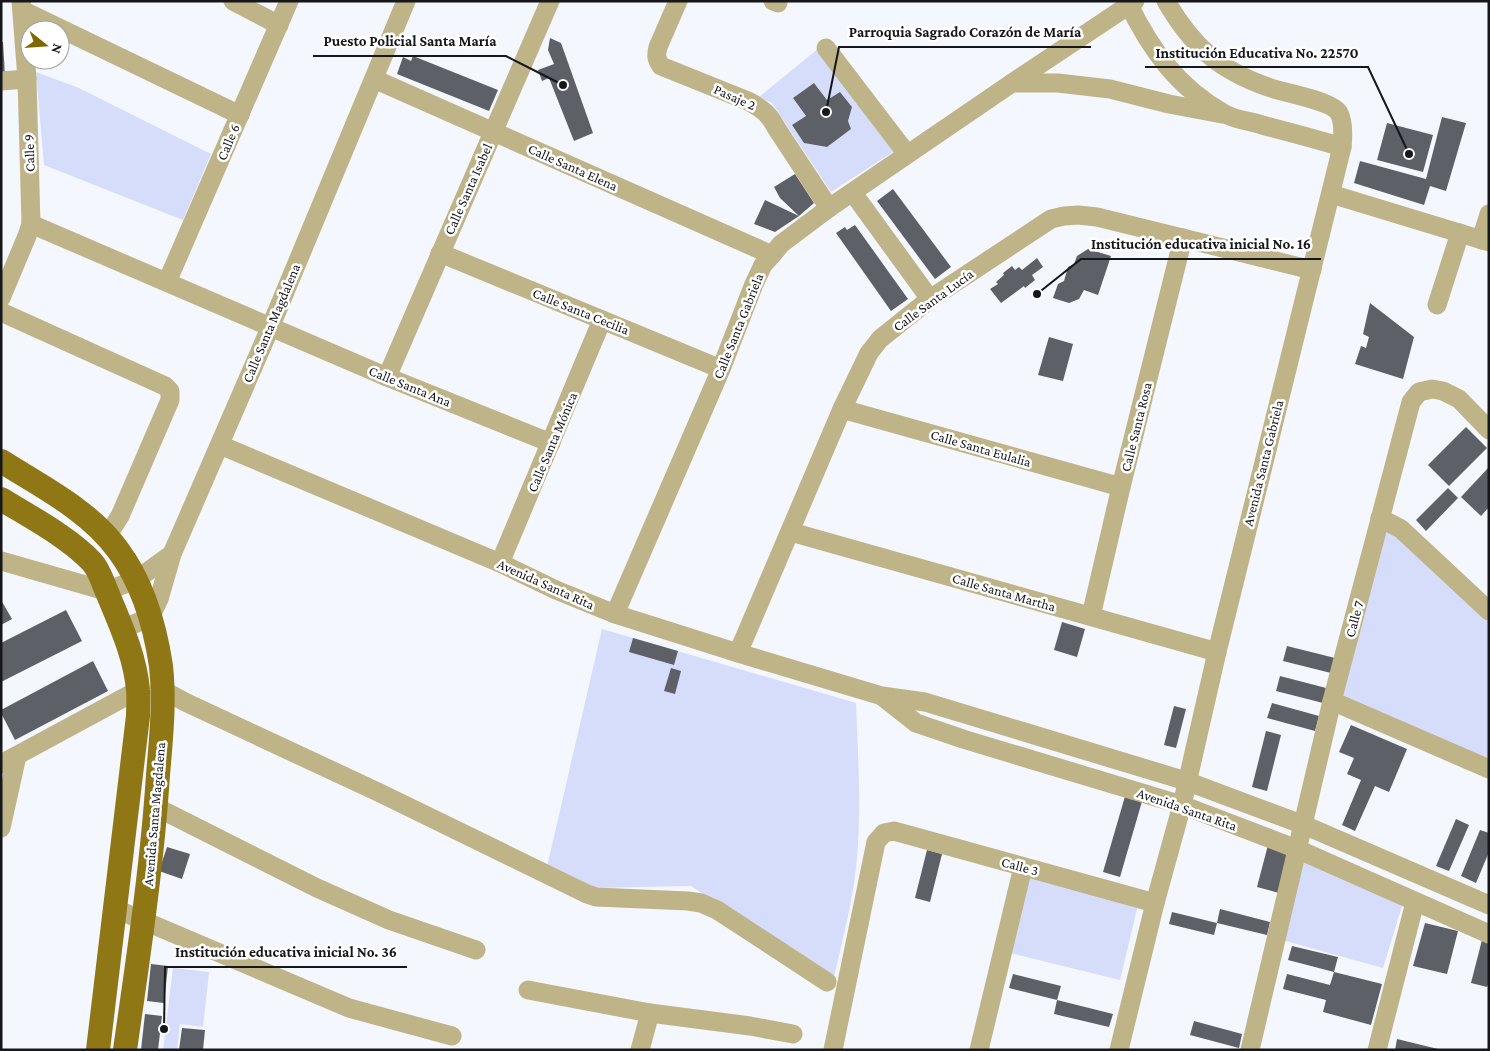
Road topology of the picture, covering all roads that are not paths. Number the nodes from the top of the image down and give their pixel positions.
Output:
1 (233, 1) edge
2 (289, 1) edge
3 (406, 1) edge
4 (550, 1) edge
5 (678, 1) edge
6 (1166, 1) edge
7 (1131, 3) edge
8 (21, 6) edge
9 (279, 25) junction
10 (826, 48) dead end
11 (27, 79) junction
12 (374, 79) junction
13 (1, 81) edge
14 (1012, 83) junction
15 (240, 115) junction
16 (1227, 115) junction
17 (493, 132) junction
18 (1342, 146) junction
19 (907, 154) junction
20 (853, 193) junction
21 (1332, 194) junction
22 (829, 208) junction
23 (1489, 214) edge
24 (31, 224) junction
25 (1460, 233) junction
26 (1183, 238) junction
27 (1485, 241) edge
28 (440, 253) junction
29 (772, 254) junction
30 (1312, 270) junction
31 (167, 282) junction
32 (1, 298) edge
33 (930, 299) junction
34 (1437, 305) dead end
35 (1, 312) edge
36 (602, 320) junction
37 (270, 328) junction
38 (721, 369) junction
39 (388, 378) junction
40 (842, 409) junction
41 (1489, 430) edge
42 (551, 443) junction
43 (220, 445) junction
44 (1, 460) edge
45 (1121, 487) junction
46 (1, 499) edge
47 (1380, 518) junction
48 (790, 532) junction
49 (107, 536) junction
50 (172, 554) junction
51 (1, 561) edge
52 (500, 563) junction
53 (136, 580) junction
54 (106, 591) junction
55 (1489, 610) edge
56 (615, 614) junction
57 (1091, 616) junction
58 (150, 618) junction
59 (123, 628) junction
60 (1216, 652) junction
61 (738, 653) junction
62 (138, 690) junction
63 (162, 690) junction
64 (882, 696) junction
65 (1332, 701) junction
66 (9, 760) edge
67 (1489, 769) edge
68 (1186, 781) junction
69 (1182, 805) junction
70 (156, 807) junction
71 (1304, 826) junction
72 (1, 828) edge
73 (1297, 849) junction
74 (1022, 867) junction
75 (1415, 902) junction
76 (1155, 903) junction
77 (1489, 905) edge
78 (116, 909) junction
79 (143, 921) junction
80 (1489, 934) edge
81 (476, 950) dead end
82 (827, 982) dead end
83 (528, 990) dead end
84 (650, 1013) junction
85 (793, 1034) dead end
86 (452, 1036) dead end
87 (98, 1050) edge
88 (125, 1050) edge
89 (640, 1050) edge
90 (832, 1050) edge
91 (979, 1050) edge
92 (1119, 1050) edge
93 (1250, 1050) edge
94 (1377, 1050) edge

1 - 9 street
2 - 9 street, Calle 6
3 - 12 street, Calle Santa Magdalena
4 - 17 street, Calle Santa Isabel
5 - 22 street, Pasaje 2
6 - 18 street, Avenida Santa Gabriela
7 - 14 street, Calle Santa Gabriela
7 - 16 street
8 - 11 street, Calle 9
8 - 15 street
9 - 15 street, Calle 6
10 - 19 street
11 - 13 street
11 - 24 street, Calle 9
12 - 17 street, Calle Santa Elena
12 - 37 street, Calle Santa Magdalena
14 - 16 street
14 - 19 street, Calle Santa Gabriela
15 - 31 street, Calle 6
16 - 18 street
17 - 28 street, Calle Santa Isabel
17 - 29 street, Calle Santa Elena
18 - 21 street, Avenida Santa Gabriela
19 - 20 street, Calle Santa Gabriela
20 - 22 street, Calle Santa Gabriela
20 - 33 street
21 - 25 street
21 - 30 street, Avenida Santa Gabriela
22 - 29 street, Calle Santa Gabriela
23 - 27 street
24 - 31 street, Calle Santa Ana
24 - 32 street, Calle 9
25 - 27 street
25 - 34 street
26 - 30 street, Calle Santa Lucía
26 - 33 street, Calle Santa Lucía
26 - 45 street, Calle Santa Rosa
28 - 36 street, Calle Santa Cecilia
28 - 39 street, Calle Santa Isabel
29 - 38 street, Calle Santa Gabriela
30 - 60 street, Avenida Santa Gabriela
31 - 37 street, Calle Santa Ana
33 - 40 street, Calle Santa Lucía
35 - 49 street
36 - 38 street, Calle Santa Cecilia
36 - 42 street, Calle Santa Mónica
37 - 39 street, Calle Santa Ana
37 - 43 street, Calle Santa Magdalena
38 - 56 street, Calle Santa Gabriela
39 - 42 street, Calle Santa Ana
40 - 45 street, Calle Santa Eulalia
40 - 48 street, Calle Santa Lucía
41 - 47 street, Calle 7
42 - 52 street, Calle Santa Mónica
43 - 50 street, Calle Santa Magdalena
43 - 52 street, Avenida Santa Rita
44 - 49 main road, Avenida Santa Magdalena
45 - 57 street, Calle Santa Rosa
46 - 54 main road, Avenida Santa Magdalena
47 - 55 street
47 - 65 street, Calle 7
48 - 57 street, Calle Santa Martha
48 - 61 street, Calle Santa Lucía
49 - 53 main road, Avenida Santa Magdalena
50 - 53 street
50 - 58 street, Calle Santa Magdalena
51 - 54 street
52 - 56 street, Avenida Santa Rita
53 - 54 street
53 - 58 main road, Avenida Santa Magdalena
54 - 59 main road, Avenida Santa Magdalena
56 - 61 street, Avenida Santa Rita
57 - 60 street, Calle Santa Martha
58 - 59 street
58 - 63 main road, Avenida Santa Magdalena
59 - 62 main road, Avenida Santa Magdalena
60 - 68 street, Avenida Santa Gabriela
61 - 64 street, Avenida Santa Rita
62 - 66 street
62 - 78 main road, Avenida Santa Magdalena
63 - 70 main road, Avenida Santa Magdalena
63 - 82 street
64 - 68 street, Avenida Santa Rita
64 - 69 street, Avenida Santa Rita
65 - 67 street
65 - 71 street, Calle 7
66 - 72 street
68 - 69 street, Avenida Santa Gabriela
68 - 71 street, Avenida Santa Rita
69 - 73 street, Avenida Santa Rita
69 - 76 street, Avenida Santa Gabriela
70 - 79 main road, Avenida Santa Magdalena
70 - 81 street
71 - 73 street, Calle 7
71 - 77 street, Avenida Santa Rita
73 - 75 street, Avenida Santa Rita
73 - 93 street
74 - 76 street, Calle 3
74 - 90 street, Calle 3
74 - 91 street
75 - 80 street, Avenida Santa Rita
75 - 94 street
76 - 92 street, Avenida Santa Gabriela
78 - 79 street
78 - 87 main road, Avenida Santa Magdalena
79 - 86 street
79 - 88 main road, Avenida Santa Magdalena
83 - 84 street
84 - 85 street
84 - 89 street

